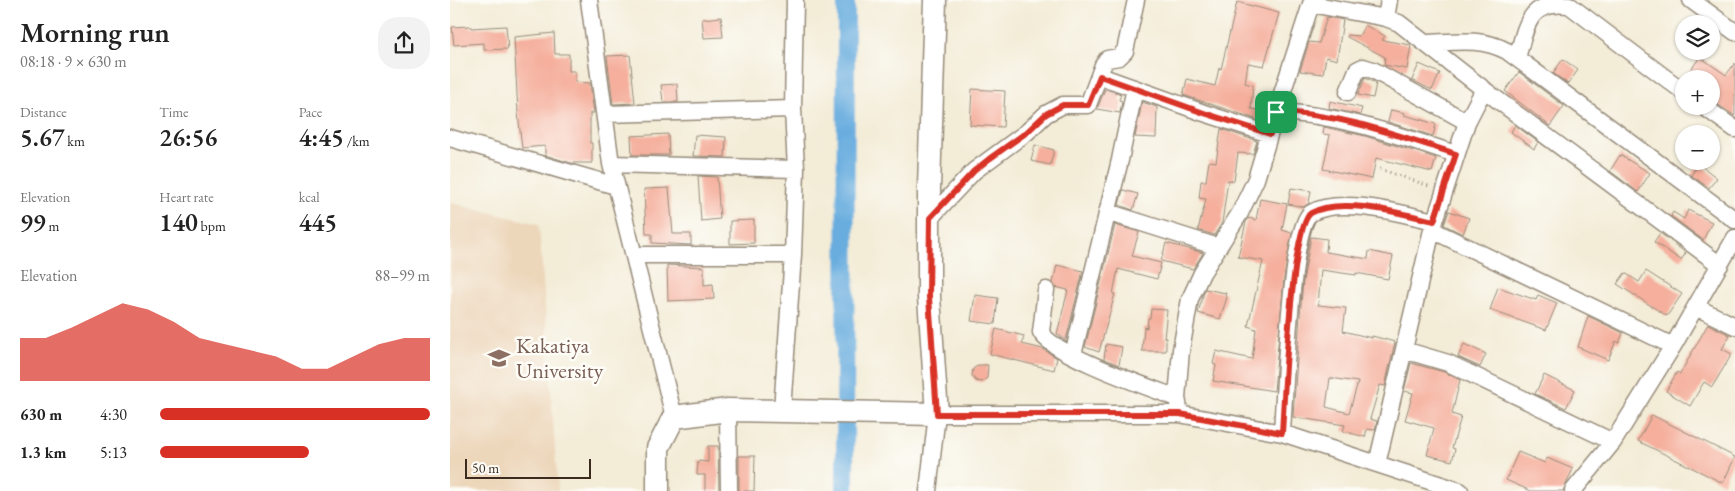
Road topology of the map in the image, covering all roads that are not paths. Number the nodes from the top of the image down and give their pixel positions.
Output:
1 (589, 0) edge
2 (795, 0) edge
3 (935, 0) edge
4 (1136, 0) edge
5 (1389, 0) edge
6 (1691, 0) edge
7 (1312, 2) edge
8 (1386, 18) junction
9 (1735, 32) edge
10 (1426, 44) junction
11 (1517, 58) junction
12 (1100, 76) junction
13 (1675, 85) edge
14 (1135, 88) junction
15 (1484, 89) junction
16 (1348, 92) dead end
17 (793, 109) junction
18 (1276, 112) junction
19 (605, 114) junction
20 (1716, 115) edge
21 (1467, 122) junction
22 (1735, 129) edge
23 (1270, 134) junction
24 (450, 138) edge
25 (1456, 154) junction
26 (611, 164) junction
27 (796, 169) junction
28 (616, 186) junction
29 (1107, 212) junction
30 (930, 218) junction
31 (1735, 220) edge
32 (1433, 226) junction
33 (1735, 238) edge
34 (1218, 247) junction
35 (634, 254) junction
36 (793, 255) junction
37 (1720, 265) junction
38 (1046, 290) dead end
39 (1696, 307) junction
40 (1735, 326) edge
41 (1673, 346) junction
42 (1404, 350) junction
43 (1073, 355) junction
44 (1178, 406) junction
45 (728, 410) junction
46 (790, 410) junction
47 (937, 414) junction
48 (674, 417) junction
49 (1282, 433) junction
50 (1613, 442) junction
51 (1377, 464) junction
52 (658, 491) edge
53 (729, 491) edge
54 (928, 491) edge
55 (1460, 491) edge
56 (1574, 491) edge

1 - 19 street
2 - 17 street
3 - 30 street
4 - 12 street
5 - 8 street
6 - 9 street
7 - 8 street
7 - 18 street
8 - 10 street
10 - 11 street
10 - 15 street
11 - 13 street
11 - 31 street
12 - 14 street
12 - 30 street
14 - 23 street
14 - 29 street
15 - 21 street
15 - 37 street
16 - 21 street
17 - 19 street
17 - 27 street
18 - 23 street
18 - 25 street
19 - 26 street
20 - 22 street
21 - 25 street
23 - 34 street
24 - 28 street
25 - 32 street
26 - 27 street
26 - 28 street
27 - 36 street
28 - 35 street
29 - 34 street
29 - 43 street
30 - 47 street
32 - 41 street
32 - 42 street
32 - 49 street
33 - 37 street
34 - 44 street
35 - 36 street
35 - 48 street
36 - 46 street
37 - 39 street
38 - 43 street
39 - 40 street
39 - 41 street
41 - 50 street
42 - 50 street
42 - 51 street
43 - 44 street
44 - 47 street
44 - 49 street
45 - 46 street
45 - 48 street
45 - 53 street
46 - 47 street
47 - 54 street
48 - 52 street
49 - 51 street
50 - 56 street
51 - 55 street

